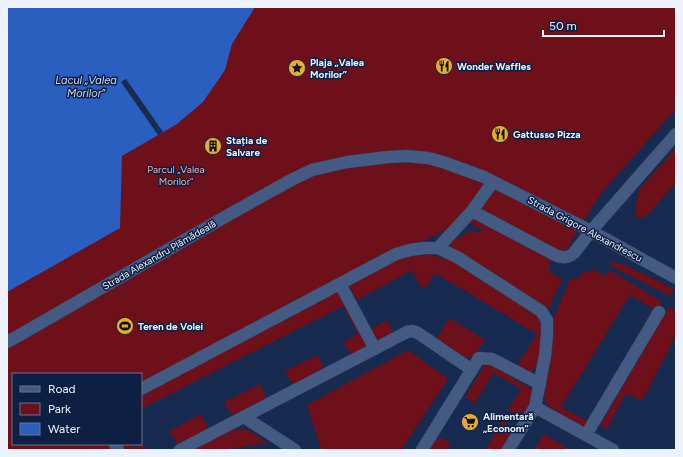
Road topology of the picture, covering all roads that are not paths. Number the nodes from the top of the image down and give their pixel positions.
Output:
1 (676, 134) edge
2 (493, 182) junction
3 (472, 211) junction
4 (591, 231) junction
5 (438, 248) junction
6 (676, 278) edge
7 (340, 284) junction
8 (659, 312) dead end
9 (7, 342) edge
10 (375, 349) junction
11 (472, 370) junction
12 (540, 384) junction
13 (142, 388) edge
14 (535, 407) junction
15 (244, 417) junction
16 (586, 435) junction
17 (181, 450) edge
18 (295, 450) edge
19 (422, 450) edge
20 (508, 450) edge
21 (613, 450) edge

1 - 4 street
2 - 3 street
2 - 4 street, Strada Grigore Alexandrescu
2 - 9 street, Strada Alexandru Plămădeală
3 - 4 street
3 - 5 street
4 - 6 street, Strada Grigore Alexandrescu
5 - 7 street
5 - 12 street
7 - 10 street
7 - 13 street
8 - 16 street
10 - 11 street
10 - 15 street
11 - 12 street
11 - 19 street
12 - 14 street
14 - 16 street
14 - 20 street
15 - 17 street
15 - 18 street
16 - 21 street

